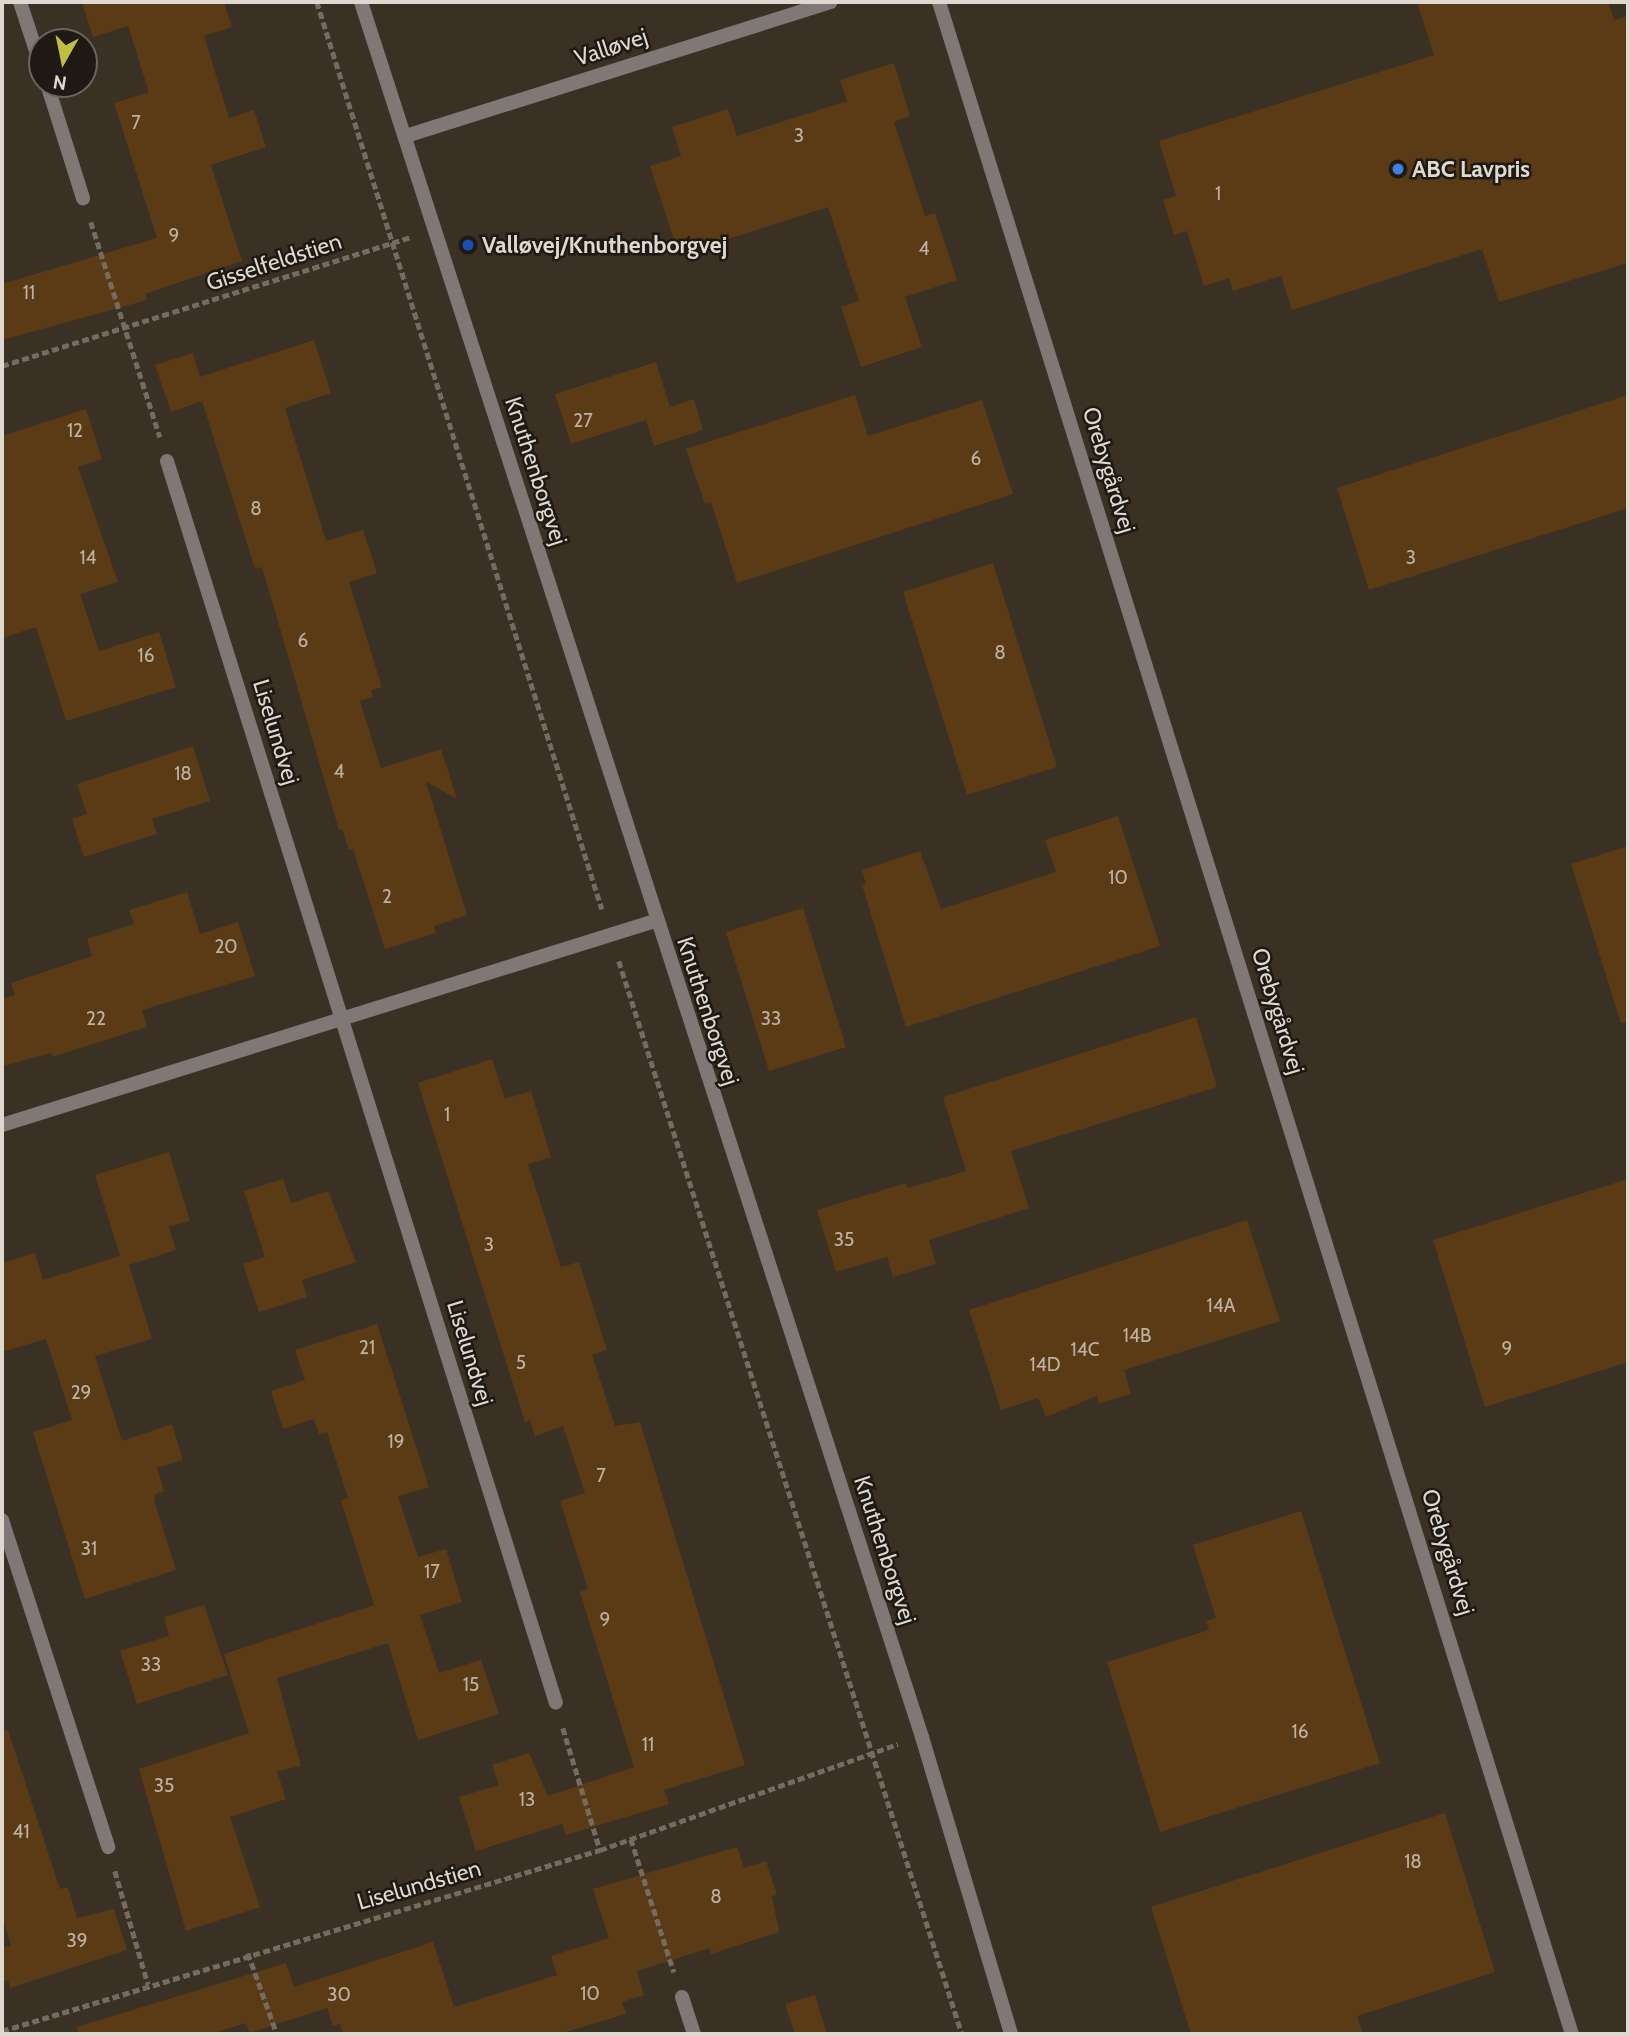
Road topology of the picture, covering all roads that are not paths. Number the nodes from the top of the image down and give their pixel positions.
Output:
1 (20, 2) edge
2 (361, 2) edge
3 (830, 2) edge
4 (939, 2) edge
5 (29, 28) edge
6 (51, 98) edge
7 (406, 136) junction
8 (83, 198) road end
9 (167, 461) road end
10 (655, 921) junction
11 (341, 1017) junction
12 (2, 1125) edge
13 (2, 1520) edge
14 (556, 1703) road end
15 (108, 1847) road end
16 (682, 1997) road end
17 (694, 2034) edge
18 (1011, 2034) edge
19 (1572, 2034) edge

1 - 5 street
2 - 7 street, Knuthenborgvej
3 - 7 street, Valløvej
4 - 19 street, Orebygårdvej
6 - 8 street
7 - 10 street, Knuthenborgvej
9 - 11 street, Liselundvej
10 - 11 street
10 - 18 street, Knuthenborgvej
11 - 12 street
11 - 14 street, Liselundvej
13 - 15 street
16 - 17 street

